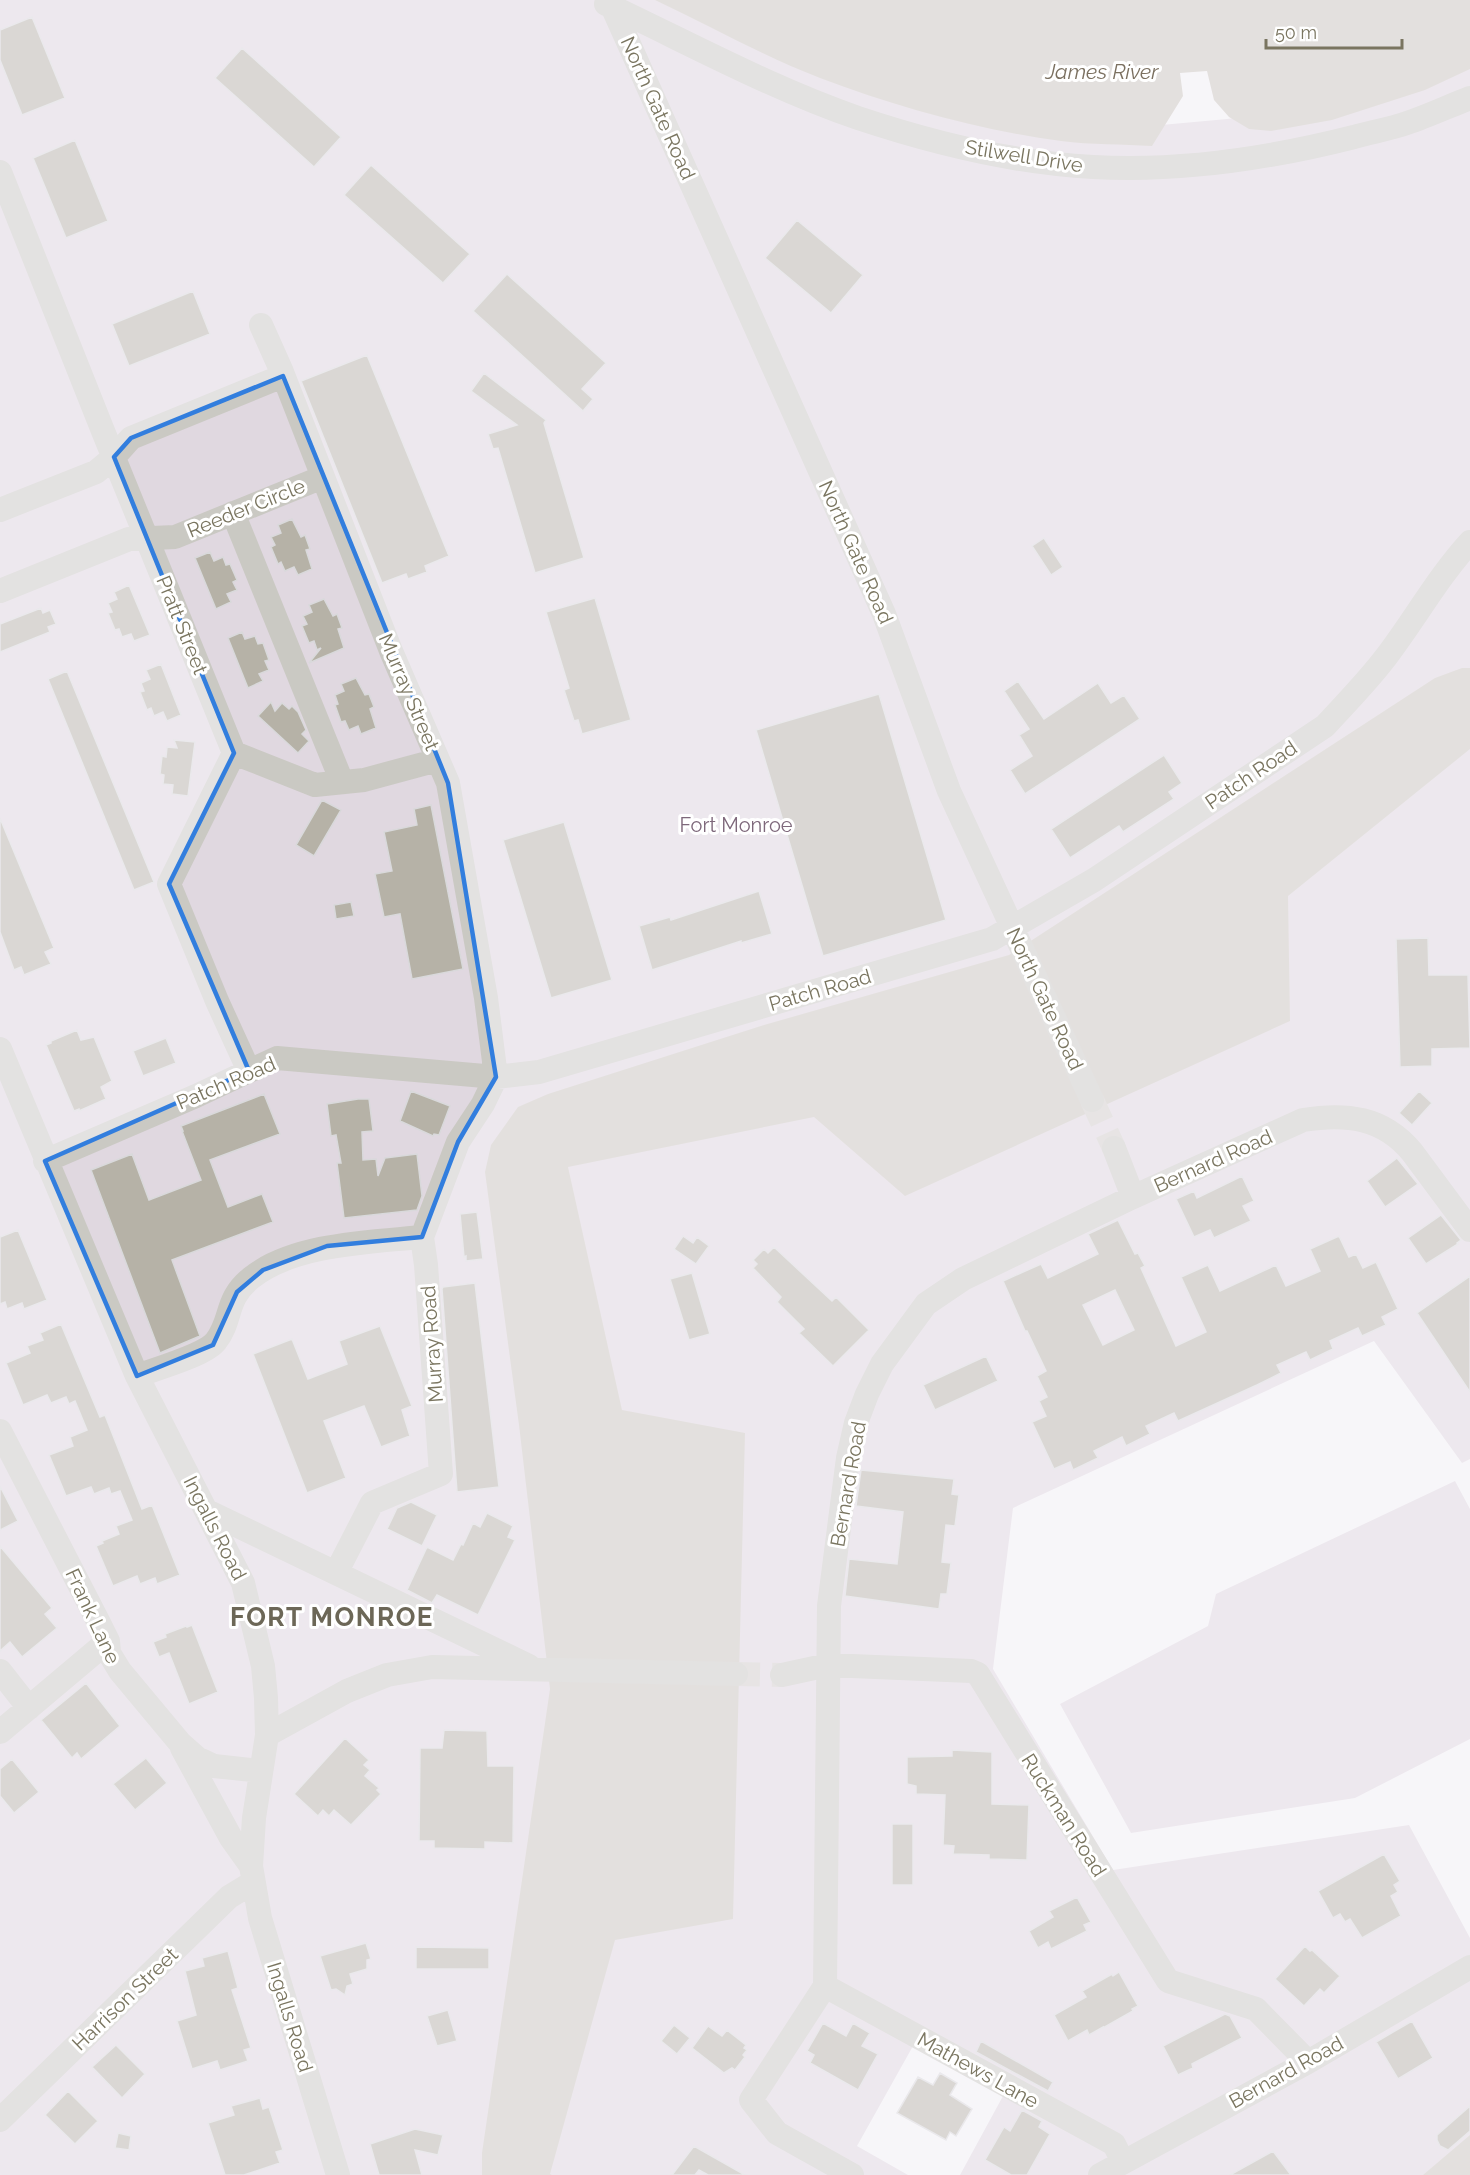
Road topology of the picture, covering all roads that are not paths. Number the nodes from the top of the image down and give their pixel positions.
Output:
1 (605, 3) edge
2 (1470, 98) edge
3 (0, 172) edge
4 (261, 325) dead end
5 (283, 376) junction
6 (114, 457) junction
7 (323, 477) junction
8 (0, 510) edge
9 (233, 513) junction
10 (147, 538) junction
11 (1470, 542) edge
12 (0, 591) edge
13 (234, 753) junction
14 (438, 760) junction
15 (342, 782) junction
16 (1015, 935) junction
17 (0, 1049) edge
18 (249, 1071) junction
19 (496, 1077) junction
20 (1092, 1100) tunnel mouth
21 (1114, 1148) tunnel mouth
22 (45, 1161) junction
23 (1133, 1197) junction
24 (1470, 1230) edge
25 (422, 1237) junction
26 (137, 1376) junction
27 (0, 1431) edge
28 (207, 1511) junction
29 (336, 1573) junction
30 (448, 1626) junction
31 (108, 1641) junction
32 (828, 1665) junction
33 (432, 1666) junction
34 (536, 1670) junction
35 (0, 1671) edge
36 (736, 1674) tunnel mouth
37 (782, 1675) tunnel mouth
38 (29, 1708) junction
39 (0, 1732) edge
40 (267, 1735) junction
41 (180, 1743) junction
42 (261, 1771) junction
43 (252, 1875) junction
44 (1470, 1966) edge
45 (825, 1986) junction
46 (1308, 2061) junction
47 (0, 2120) edge
48 (1123, 2162) junction
49 (338, 2175) edge
50 (852, 2175) edge
51 (1100, 2175) edge

1 - 2 street, Stilwell Drive
1 - 16 street, North Gate Road
3 - 6 street, Pratt Street
4 - 5 street, Murray Street
5 - 6 street
5 - 7 street, Murray Street
6 - 8 street
6 - 10 street, Pratt Street
7 - 9 street, Reeder Circle
7 - 14 street, Murray Street
9 - 10 street, Reeder Circle
9 - 15 street
10 - 12 street, Reeder Circle
10 - 13 street, Pratt Street
11 - 16 street, Patch Road
13 - 15 street
13 - 18 street
14 - 15 street
14 - 19 street, Murray Street
16 - 19 street, Patch Road
16 - 20 street, North Gate Road
17 - 22 street, Ingalls Road
18 - 19 street, Patch Road
18 - 22 street, Patch Road
19 - 25 street, Murray Road
21 - 23 street
22 - 26 street, Ingalls Road
23 - 24 street, Bernard Road
23 - 32 street, Bernard Road
25 - 26 street
25 - 29 street, Murray Road
26 - 28 street, Ingalls Road
27 - 31 street, Frank Lane
28 - 29 street
28 - 40 street, Ingalls Road
29 - 30 street
30 - 33 street
30 - 34 street
31 - 38 street
31 - 41 street, Frank Lane
32 - 37 street, Ruckman Road
32 - 45 street, Bernard Road
32 - 46 street, Ruckman Road
33 - 34 street
33 - 40 street
34 - 36 street
35 - 38 street
38 - 39 street
40 - 42 street, Ingalls Road
41 - 42 street, Frank Lane
41 - 43 street
42 - 43 street, Ingalls Road
43 - 47 street, Harrison Street
43 - 49 street, Ingalls Road
44 - 46 street, Bernard Road
45 - 48 street, Mathews Lane
45 - 50 street
46 - 48 street, Bernard Road
48 - 51 street, Bernard Road

